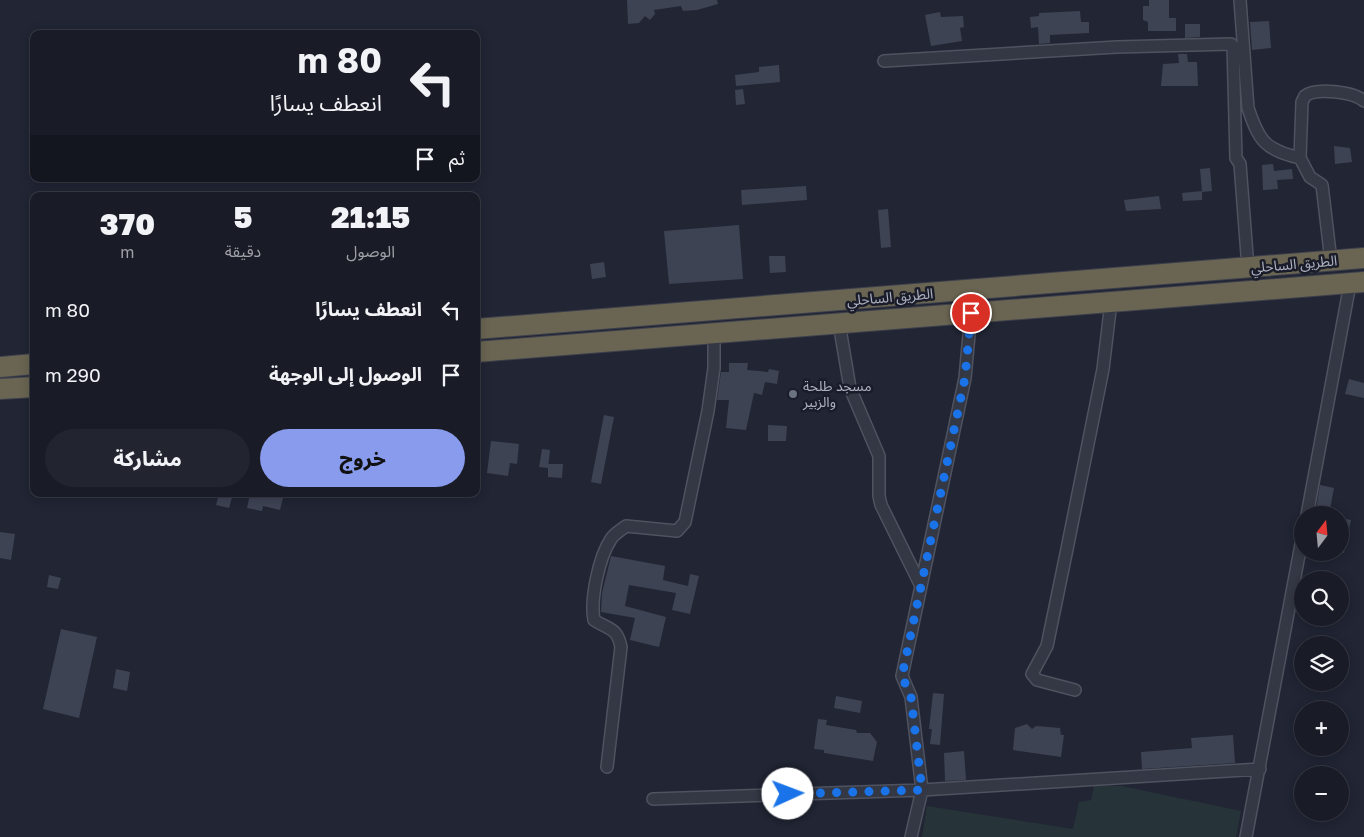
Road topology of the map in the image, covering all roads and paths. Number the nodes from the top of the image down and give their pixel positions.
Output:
1 (1240, 0) edge
2 (884, 61) dead end
3 (1364, 101) edge
4 (1300, 158) junction
5 (1364, 258) edge
6 (1331, 261) junction
7 (1248, 268) junction
8 (1357, 283) edge
9 (1111, 302) junction
10 (971, 313) junction
11 (839, 323) junction
12 (480, 329) edge
13 (714, 332) junction
14 (480, 352) edge
15 (30, 364) edge
16 (0, 366) edge
17 (30, 387) edge
18 (0, 389) edge
19 (1309, 506) edge
20 (1298, 561) edge
21 (921, 586) junction
22 (1074, 690) dead end
23 (606, 767) dead end
24 (1260, 769) junction
25 (922, 790) junction
26 (653, 799) dead end
27 (912, 837) edge
28 (1246, 837) edge

1 - 4 street
2 - 7 street
3 - 4 street
4 - 6 street
5 - 6 highway, الطريق الساحلي
6 - 7 highway, الطريق الساحلي
7 - 12 highway, الطريق الساحلي
8 - 9 highway, الطريق الساحلي
8 - 19 street
9 - 10 highway, الطريق الساحلي
9 - 22 street
10 - 11 highway, الطريق الساحلي
10 - 21 street
11 - 13 highway, الطريق الساحلي
11 - 21 street
13 - 14 highway, الطريق الساحلي
13 - 23 street
15 - 16 highway
17 - 18 highway
20 - 24 street
21 - 25 street
24 - 25 street
24 - 28 street
25 - 26 street
25 - 27 street

